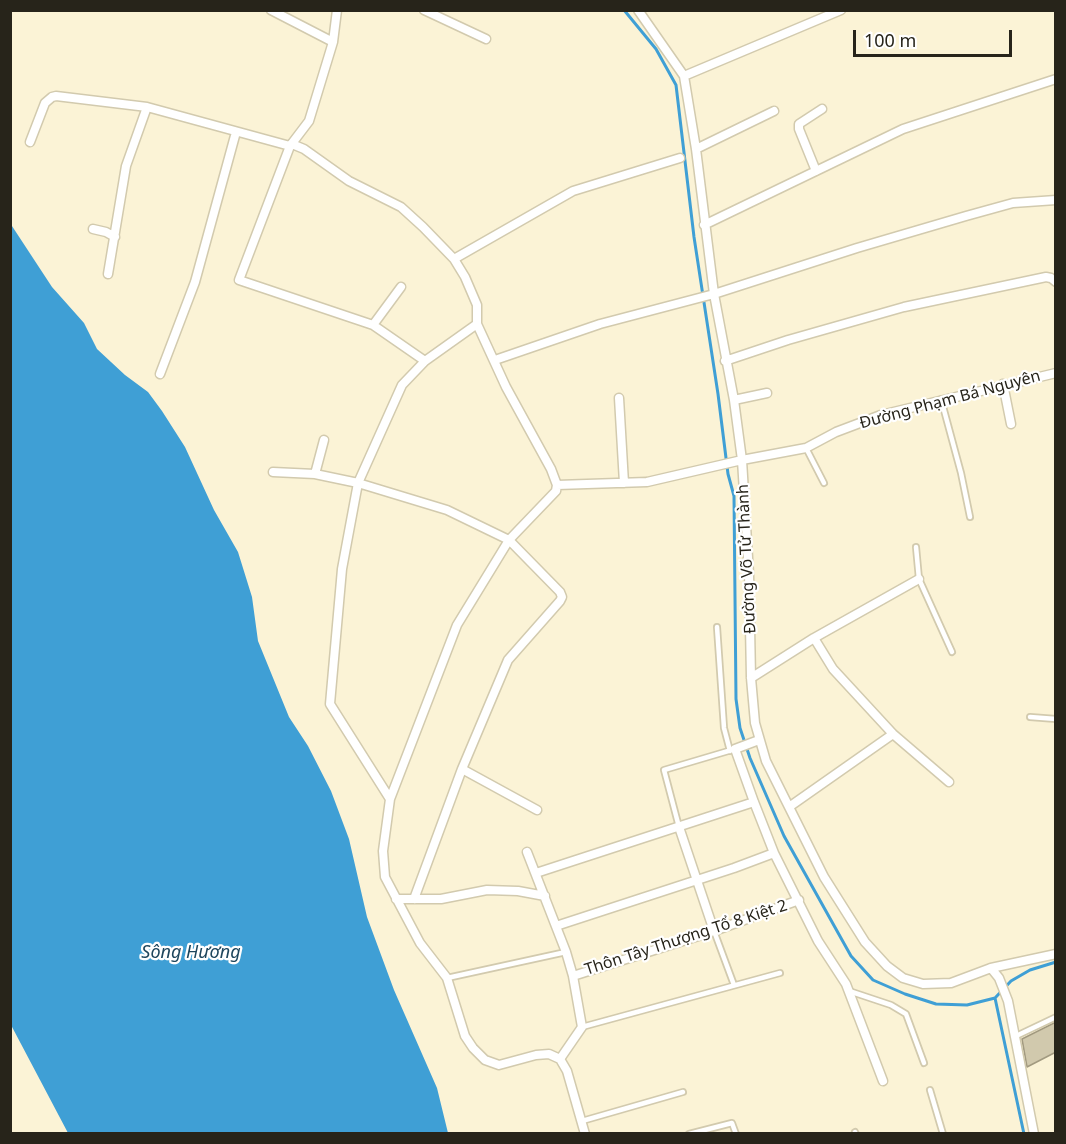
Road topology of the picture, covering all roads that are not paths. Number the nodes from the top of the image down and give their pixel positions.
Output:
1 (271, 10) edge
2 (337, 10) edge
3 (424, 10) edge
4 (638, 10) edge
5 (841, 10) edge
6 (486, 39) dead end
7 (333, 42) junction
8 (684, 76) junction
9 (1056, 80) edge
10 (147, 107) junction
11 (822, 109) dead end
12 (774, 111) dead end
13 (236, 132) junction
14 (30, 142) dead end
15 (291, 145) junction
16 (696, 149) junction
17 (680, 158) dead end
18 (816, 171) junction
19 (1056, 200) edge
20 (704, 225) junction
21 (93, 229) dead end
22 (115, 237) junction
23 (454, 259) junction
24 (108, 274) dead end
25 (1056, 282) edge
26 (401, 287) dead end
27 (712, 295) junction
28 (477, 324) junction
29 (373, 325) junction
30 (495, 360) junction
31 (425, 361) junction
32 (725, 361) junction
33 (1056, 373) edge
34 (160, 374) dead end
35 (1003, 384) junction
36 (767, 393) dead end
37 (619, 398) dead end
38 (941, 399) junction
39 (734, 400) junction
40 (1011, 424) dead end
41 (324, 440) dead end
42 (806, 448) junction
43 (738, 461) junction
44 (273, 472) dead end
45 (315, 474) junction
46 (358, 483) junction
47 (624, 483) junction
48 (824, 483) dead end
49 (557, 485) junction
50 (970, 517) dead end
51 (509, 540) junction
52 (916, 547) dead end
53 (919, 579) junction
54 (717, 627) dead end
55 (814, 638) junction
56 (952, 652) dead end
57 (751, 678) junction
58 (1030, 717) dead end
59 (1056, 719) edge
60 (893, 734) junction
61 (759, 740) junction
62 (733, 749) junction
63 (462, 769) junction
64 (949, 782) dead end
65 (390, 799) junction
66 (754, 802) junction
67 (789, 807) junction
68 (537, 810) dead end
69 (679, 827) junction
70 (527, 852) dead end
71 (774, 853) junction
72 (536, 873) junction
73 (696, 879) junction
74 (545, 896) junction
75 (396, 898) junction
76 (414, 898) junction
77 (799, 900) junction
78 (556, 926) junction
79 (714, 931) junction
80 (566, 952) junction
81 (1056, 954) edge
82 (991, 968) junction
83 (780, 973) dead end
84 (573, 976) junction
85 (447, 978) junction
86 (734, 986) junction
87 (849, 992) junction
88 (1056, 1017) edge
89 (582, 1027) junction
90 (1014, 1037) junction
91 (560, 1059) junction
92 (924, 1063) dead end
93 (884, 1081) dead end
94 (930, 1090) dead end
95 (683, 1092) dead end
96 (582, 1121) junction
97 (585, 1134) edge
98 (689, 1134) edge
99 (736, 1134) edge
100 (944, 1134) edge
101 (1034, 1134) edge

1 - 7 street
2 - 7 street
3 - 6 street
4 - 8 street, Đường Võ Tử Thành
5 - 8 street
7 - 15 street
8 - 16 street, Đường Võ Tử Thành
9 - 18 street
10 - 13 street
10 - 14 street
10 - 22 street
11 - 18 street
12 - 16 street
13 - 15 street
13 - 34 street
15 - 23 street
15 - 29 street
16 - 20 street, Đường Võ Tử Thành
17 - 23 street
18 - 20 street
19 - 27 street
20 - 27 street, Đường Võ Tử Thành
21 - 22 street
22 - 24 street
23 - 28 street
25 - 32 street
26 - 29 street
27 - 30 street
27 - 32 street, Đường Võ Tử Thành
28 - 30 street
28 - 31 street
29 - 31 street
30 - 49 street
31 - 46 street
32 - 39 street, Đường Võ Tử Thành
33 - 35 street, Đường Phạm Bá Nguyên
35 - 38 street, Đường Phạm Bá Nguyên
35 - 40 street
36 - 39 street
37 - 47 street
38 - 42 street, Đường Phạm Bá Nguyên
38 - 50 lane
39 - 43 street, Đường Võ Tử Thành
41 - 45 street
42 - 43 street, Đường Phạm Bá Nguyên
42 - 48 lane
43 - 47 street, Đường Phạm Bá Nguyên
43 - 57 street, Đường Võ Tử Thành
44 - 45 street
45 - 46 street
46 - 51 street
46 - 65 street
47 - 49 street, Đường Phạm Bá Nguyên
49 - 51 street
51 - 63 street
51 - 65 street
52 - 53 lane
53 - 55 street
53 - 56 lane
54 - 62 lane
55 - 57 street
55 - 60 street
57 - 61 street, Đường Võ Tử Thành
58 - 59 lane
60 - 64 street
60 - 67 street
61 - 62 street
61 - 67 street, Đường Võ Tử Thành
62 - 66 street
62 - 69 lane
63 - 68 street
63 - 76 street
65 - 75 street
66 - 69 street
66 - 71 street
67 - 82 street, Đường Võ Tử Thành
69 - 72 street
69 - 73 street
70 - 72 street
71 - 73 street
71 - 77 street
72 - 74 street
73 - 78 street
73 - 79 street
74 - 76 street
74 - 78 street
75 - 76 street
75 - 85 street
77 - 79 street, Thôn Tây Thượng Tổ 8 Kiệt 2
77 - 87 street
78 - 80 street
79 - 84 street, Thôn Tây Thượng Tổ 8 Kiệt 2
79 - 86 lane
80 - 84 street
80 - 85 lane
81 - 82 street, Đường Võ Tử Thành
82 - 90 street
83 - 86 lane
84 - 89 street
85 - 91 street
86 - 89 lane
87 - 92 lane
87 - 93 street
88 - 90 lane
89 - 91 street
90 - 101 street
91 - 96 street
94 - 100 lane
95 - 96 lane
96 - 97 street
98 - 99 lane

